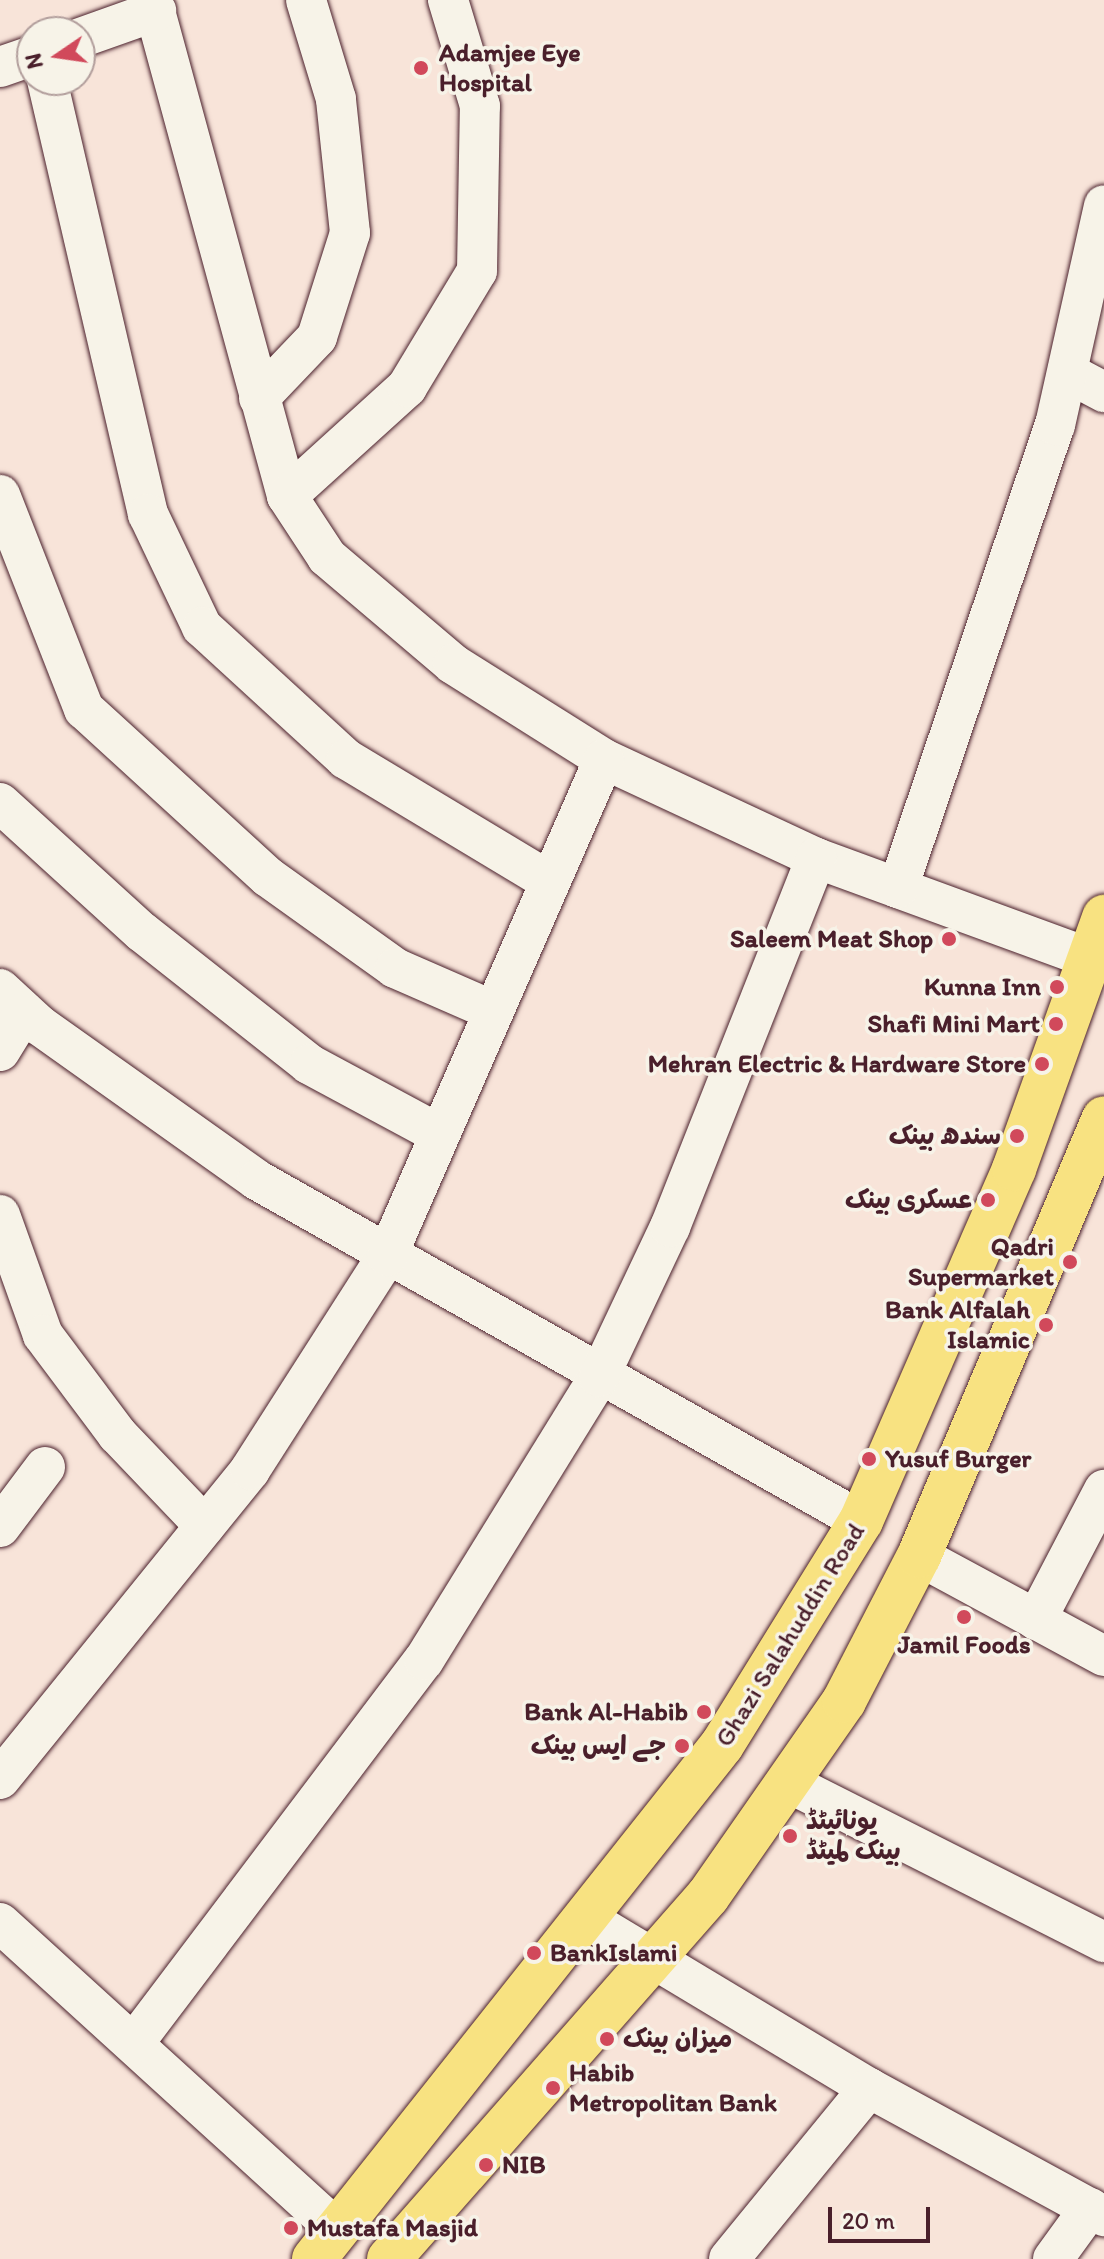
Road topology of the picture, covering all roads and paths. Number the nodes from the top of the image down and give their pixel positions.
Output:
1 (306, 0) edge
2 (448, 0) edge
3 (154, 6) edge
4 (96, 31) edge
5 (51, 96) edge
6 (1104, 205) edge
7 (1068, 373) junction
8 (1104, 392) edge
9 (259, 398) junction
10 (0, 495) edge
11 (287, 496) junction
12 (604, 759) junction
13 (0, 803) edge
14 (816, 858) junction
15 (547, 880) junction
16 (898, 888) junction
17 (1104, 917) edge
18 (1087, 957) junction
19 (12, 1000) edge
20 (491, 1010) junction
21 (0, 1051) edge
22 (1104, 1118) edge
23 (439, 1134) junction
24 (0, 1215) edge
25 (387, 1256) junction
26 (599, 1377) junction
27 (45, 1467) dead end
28 (1104, 1490) edge
29 (861, 1521) junction
30 (205, 1526) junction
31 (0, 1527) edge
32 (919, 1556) junction
33 (1036, 1620) junction
34 (1104, 1656) edge
35 (0, 1779) edge
36 (789, 1783) junction
37 (589, 1920) junction
38 (0, 1923) edge
39 (1104, 1942) edge
40 (650, 1960) junction
41 (134, 2043) junction
42 (869, 2088) junction
43 (1097, 2212) edge
44 (326, 2245) edge
45 (389, 2259) edge
46 (729, 2259) edge
47 (1053, 2259) edge

1 - 9 street
2 - 11 street
3 - 4 street
3 - 9 street
5 - 15 street
6 - 7 street
7 - 8 street
7 - 16 street
9 - 11 street
10 - 20 street
11 - 12 street
12 - 14 street
12 - 15 street
13 - 23 street
14 - 16 street
14 - 26 street
15 - 20 street
16 - 18 street
17 - 18 main road, Ghazi Salahuddin Road
18 - 29 main road, Ghazi Salahuddin Road
19 - 21 street
19 - 25 street
20 - 23 street
22 - 32 main road
23 - 25 street
24 - 30 street
25 - 26 street
25 - 30 street
26 - 29 street
26 - 41 street
27 - 31 street
28 - 33 street
29 - 37 main road, Ghazi Salahuddin Road
30 - 35 street
32 - 33 street
32 - 36 main road
33 - 34 street
36 - 39 street
36 - 40 main road
37 - 40 street
37 - 44 main road, Ghazi Salahuddin Road
38 - 41 street
40 - 42 street
40 - 45 main road
41 - 44 street
42 - 43 street
42 - 46 street
43 - 47 street

